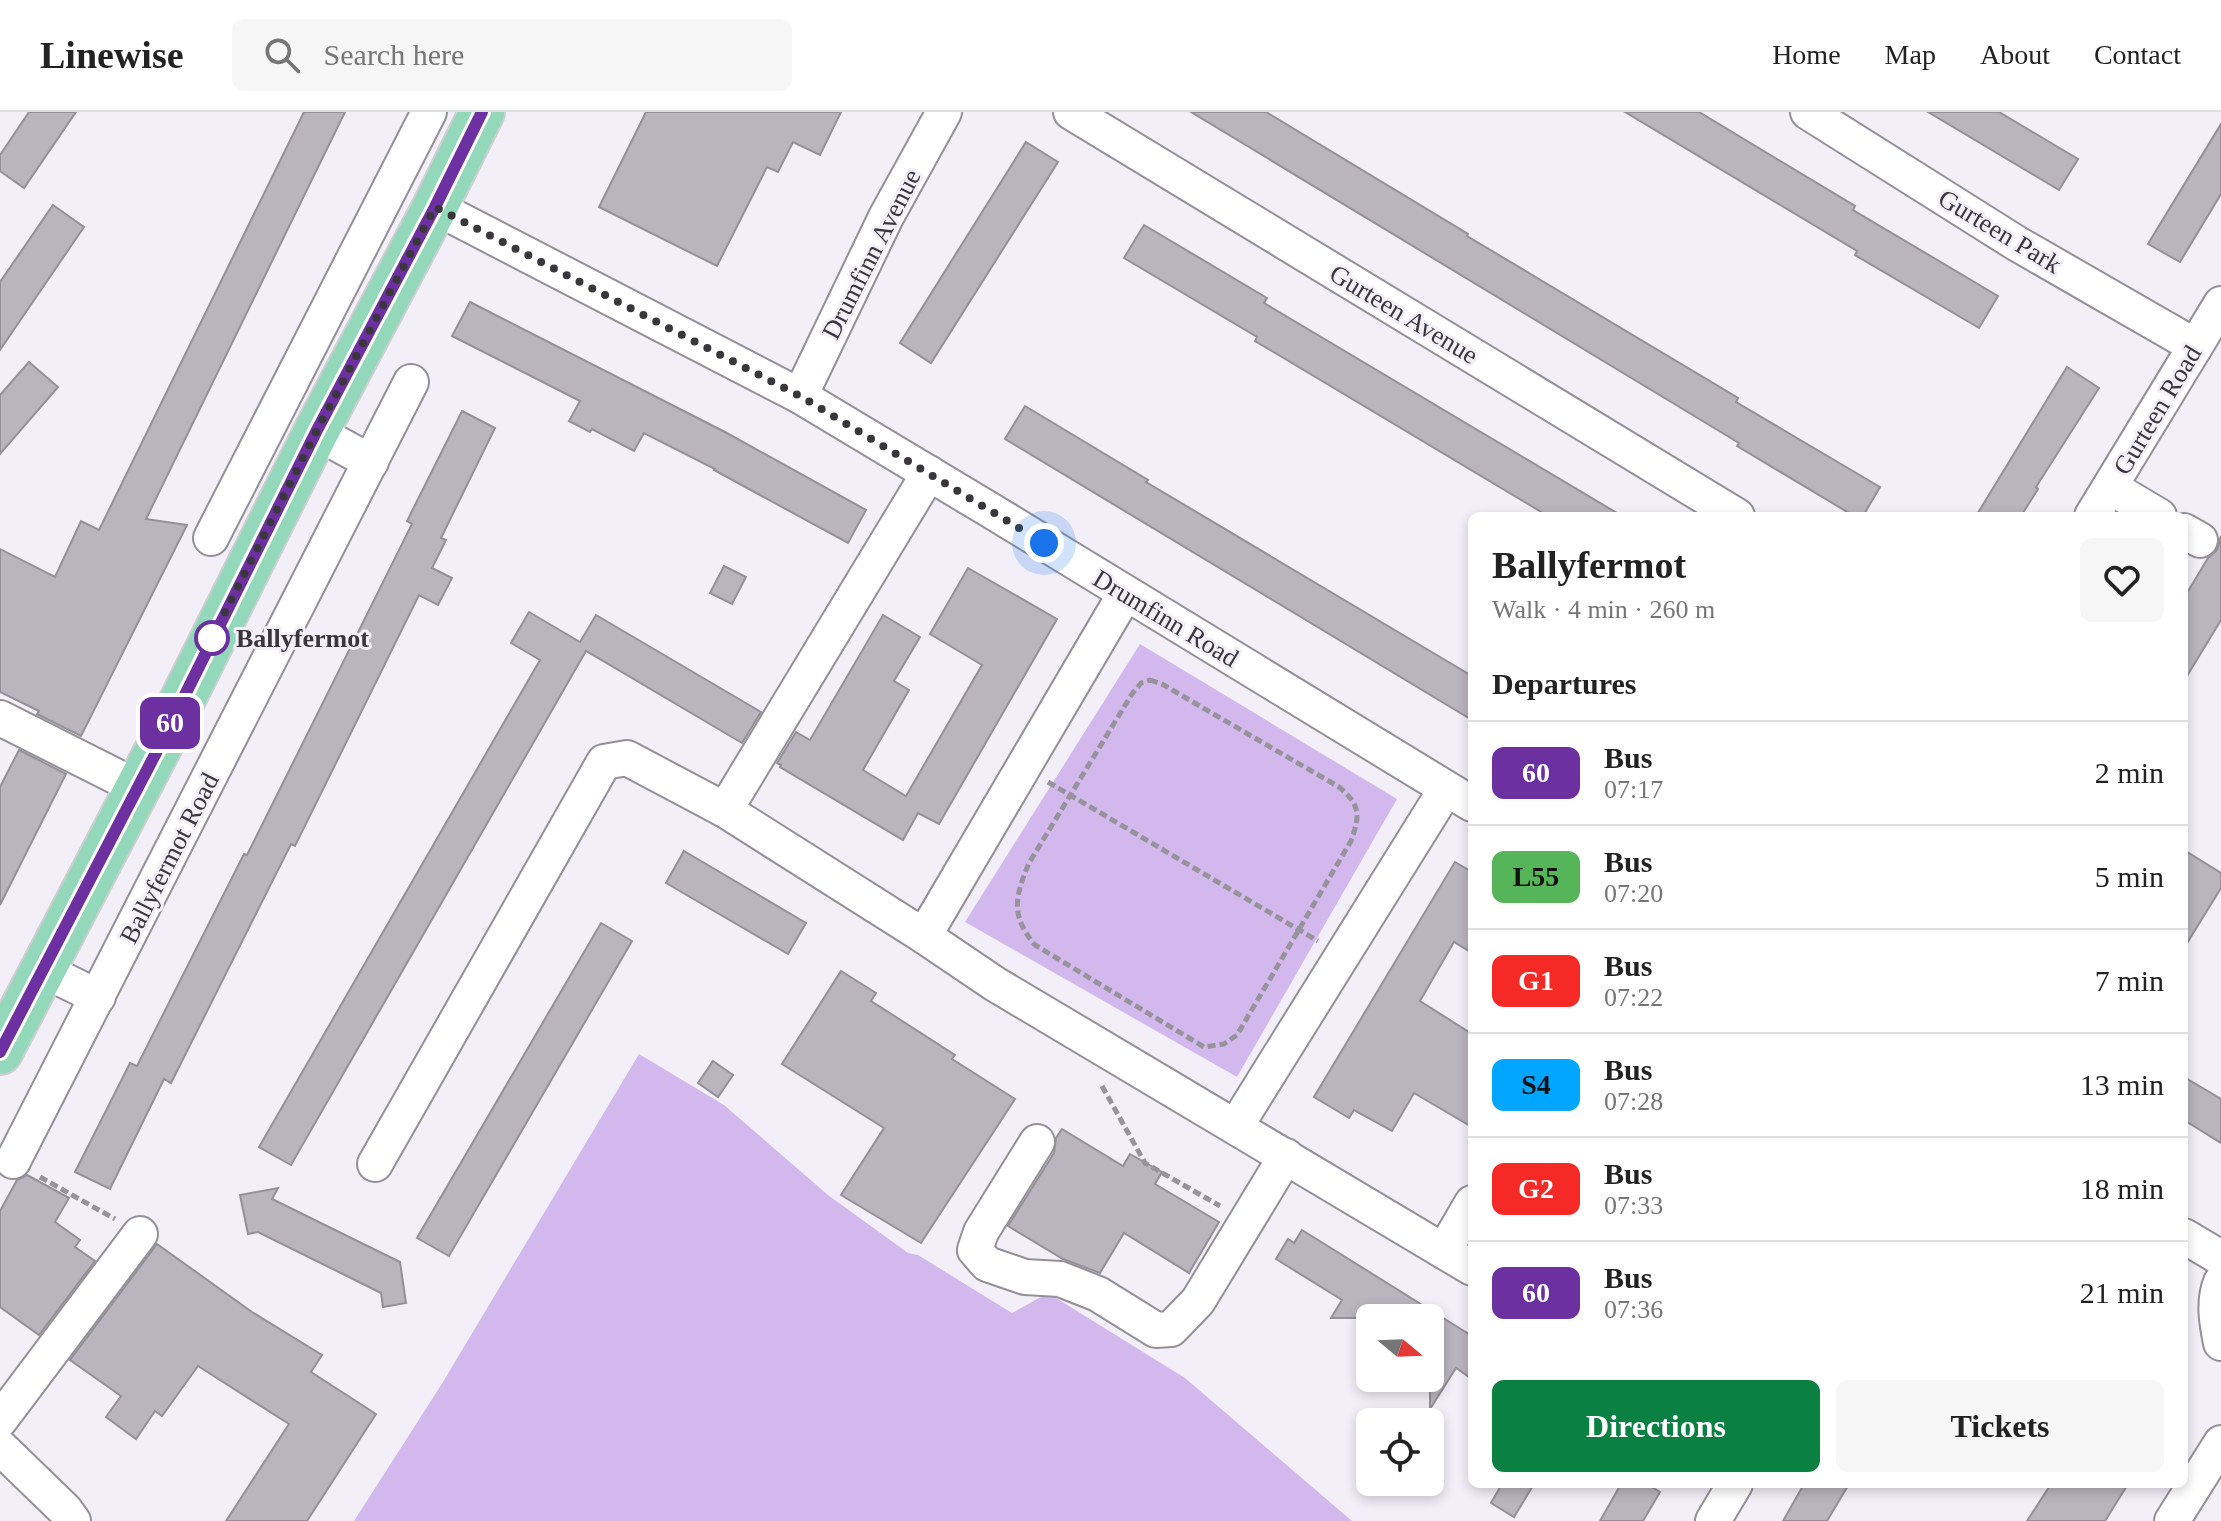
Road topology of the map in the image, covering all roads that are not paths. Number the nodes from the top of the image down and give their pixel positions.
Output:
1 (429, 112) edge
2 (482, 112) edge
3 (944, 112) edge
4 (1071, 112) edge
5 (1808, 112) edge
6 (435, 207) junction
7 (2221, 304) edge
8 (328, 311) junction
9 (370, 331) junction
10 (2195, 346) junction
11 (411, 382) dead end
12 (800, 396) junction
13 (316, 432) junction
14 (371, 462) junction
15 (249, 466) junction
16 (929, 473) junction
17 (289, 486) junction
18 (2110, 487) junction
19 (1730, 512) edge
20 (2094, 512) edge
21 (2152, 512) edge
22 (211, 538) dead end
23 (1125, 594) junction
24 (0, 718) edge
25 (137, 787) junction
26 (1459, 796) edge
27 (725, 810) junction
28 (924, 936) junction
29 (43, 970) junction
30 (98, 997) junction
31 (3, 1040) edge
32 (1236, 1126) junction
33 (1037, 1142) dead end
34 (1286, 1156) junction
35 (13, 1161) road end
36 (375, 1164) dead end
37 (1468, 1219) edge
38 (140, 1234) road end
39 (2188, 1238) edge
40 (2221, 1258) edge
41 (1458, 1259) edge
42 (2221, 1282) edge
43 (2221, 1343) edge
44 (0, 1420) edge
45 (2221, 1443) edge
46 (0, 1447) edge
47 (1733, 1488) edge
48 (73, 1521) edge
49 (1713, 1521) edge
50 (2172, 1521) edge

1 - 8 street
2 - 6 main road
3 - 12 street, Drumfinn Avenue
4 - 19 street, Gurteen Avenue
5 - 10 street, Gurteen Park
6 - 9 main road
6 - 12 street, Drumfinn Road
7 - 10 street, Gurteen Road
8 - 9 street
8 - 15 street
9 - 13 main road
10 - 18 street, Gurteen Road
11 - 14 street, Ballyfermot Road
12 - 16 street, Drumfinn Road
13 - 14 street
13 - 17 main road
14 - 30 street, Ballyfermot Road
15 - 17 street
15 - 22 street
16 - 23 street, Drumfinn Road
16 - 27 street
17 - 25 main road
18 - 20 street, Gurteen Road
18 - 21 street
23 - 26 street, Drumfinn Road
23 - 28 street
24 - 25 street
25 - 29 main road
26 - 32 street
27 - 28 street
27 - 36 street
28 - 32 street
29 - 30 street
29 - 31 main road
30 - 35 street, Ballyfermot Road
32 - 34 street
33 - 34 street
34 - 41 street
37 - 41 street
38 - 44 street
39 - 40 street
42 - 43 street
45 - 50 street
46 - 48 street
47 - 49 street

